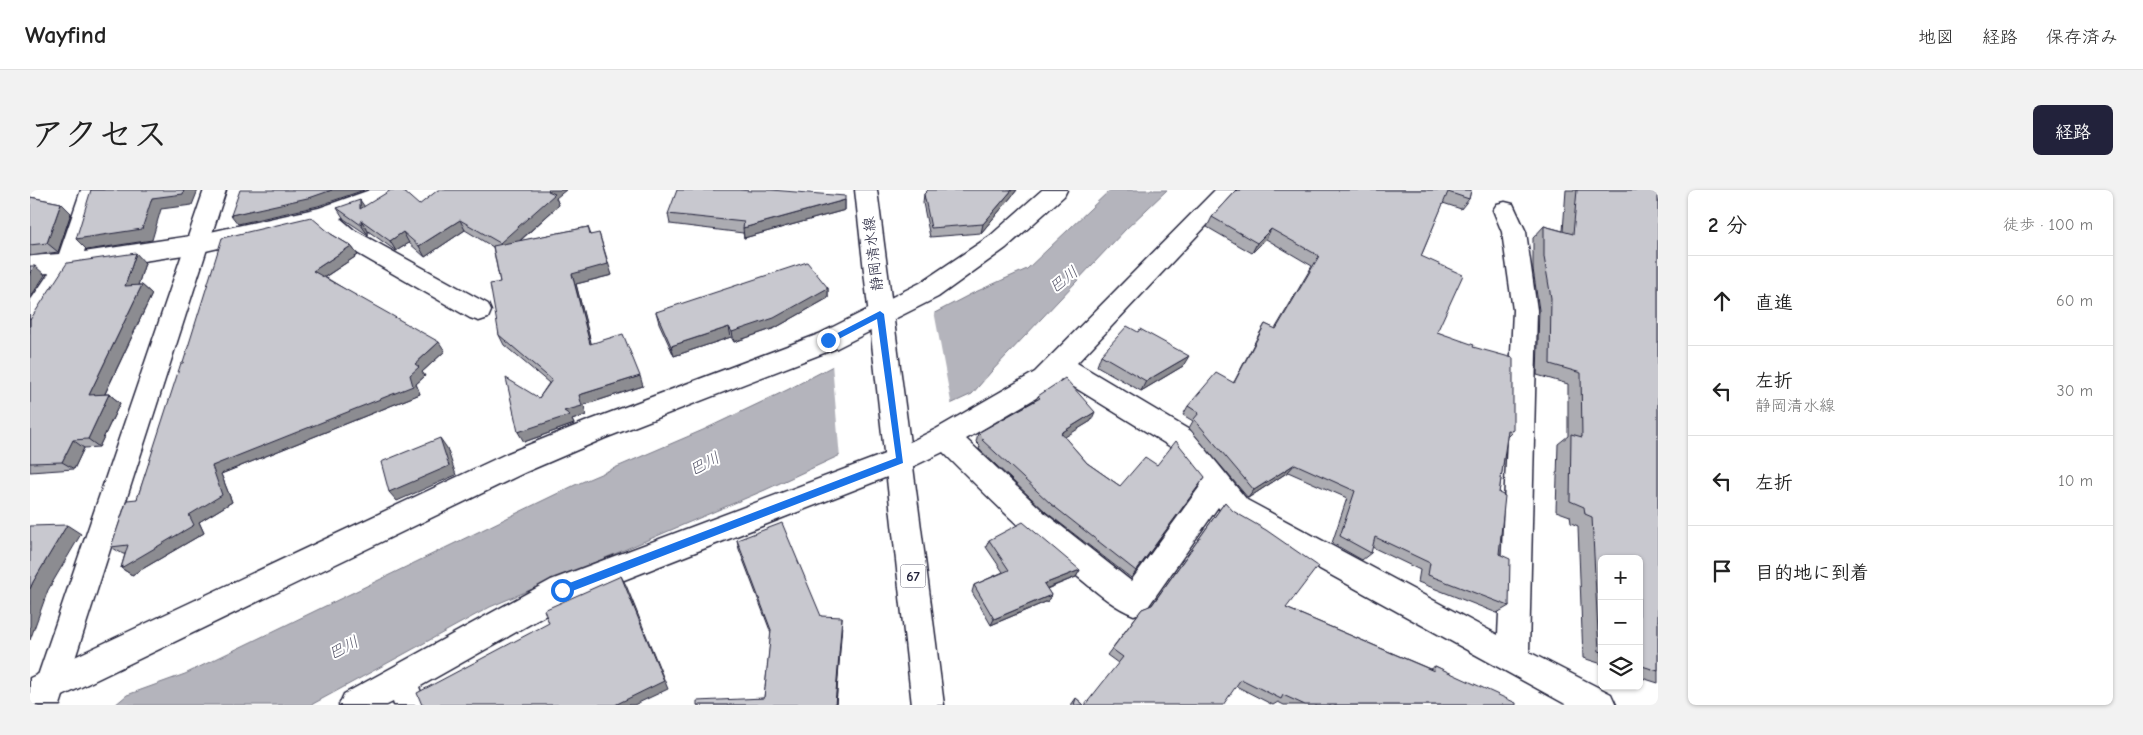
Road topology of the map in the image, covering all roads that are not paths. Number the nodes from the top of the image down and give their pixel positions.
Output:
1 (92, 190) edge
2 (215, 190) edge
3 (394, 190) edge
4 (866, 190) edge
5 (1056, 190) edge
6 (1230, 190) edge
7 (1505, 210) dead end
8 (322, 216) junction
9 (197, 244) junction
10 (68, 263) junction
11 (30, 265) edge
12 (479, 311) dead end
13 (881, 318) junction
14 (30, 322) edge
15 (1059, 365) junction
16 (946, 437) junction
17 (899, 454) junction
18 (1218, 486) junction
19 (1513, 660) junction
20 (405, 692) edge
21 (42, 694) edge
22 (355, 705) edge
23 (928, 705) edge
24 (1600, 705) edge

1 - 10 street
2 - 9 street
3 - 8 street
4 - 13 street, 静岡清水線 / 67
5 - 13 street
6 - 15 street
7 - 19 street
8 - 9 street
8 - 12 street
9 - 10 street
9 - 21 street
10 - 11 street
10 - 14 street
13 - 17 street, 静岡清水線 / 67
13 - 21 street
15 - 16 street
15 - 18 street
16 - 17 street
16 - 18 street
17 - 20 street
17 - 23 street, 静岡清水線 / 67
18 - 19 street
19 - 24 street
20 - 22 street

